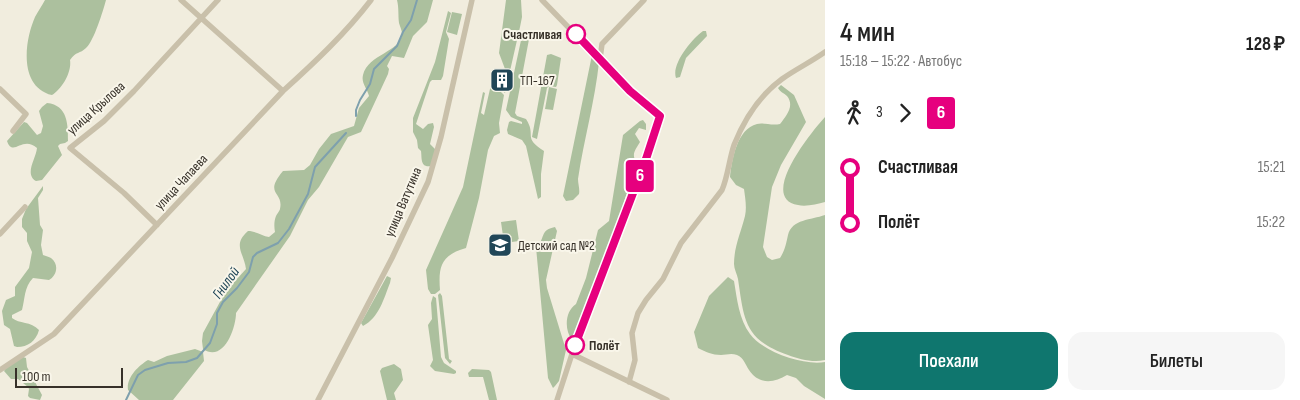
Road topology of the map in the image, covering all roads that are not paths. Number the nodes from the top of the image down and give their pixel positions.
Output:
1 (181, 0) edge
2 (218, 0) edge
3 (370, 0) edge
4 (472, 0) edge
5 (542, 0) edge
6 (644, 0) edge
7 (201, 20) junction
8 (825, 52) edge
9 (600, 59) junction
10 (0, 89) edge
11 (283, 91) junction
12 (13, 131) dead end
13 (25, 207) dead end
14 (158, 225) junction
15 (0, 234) edge
16 (572, 354) junction
17 (1, 368) edge
18 (629, 382) junction
19 (318, 400) edge
20 (557, 400) edge
21 (667, 400) edge

1 - 7 street
2 - 7 street, улица Крылова
3 - 11 street, улица Чапаева
4 - 19 street, улица Ватутина
5 - 9 street
6 - 9 street
7 - 11 street
7 - 14 street, улица Крылова
8 - 18 street
9 - 16 street
10 - 12 street
11 - 14 street, улица Чапаева
13 - 15 street
14 - 17 street, улица Чапаева
16 - 18 street
16 - 20 street
18 - 21 street

